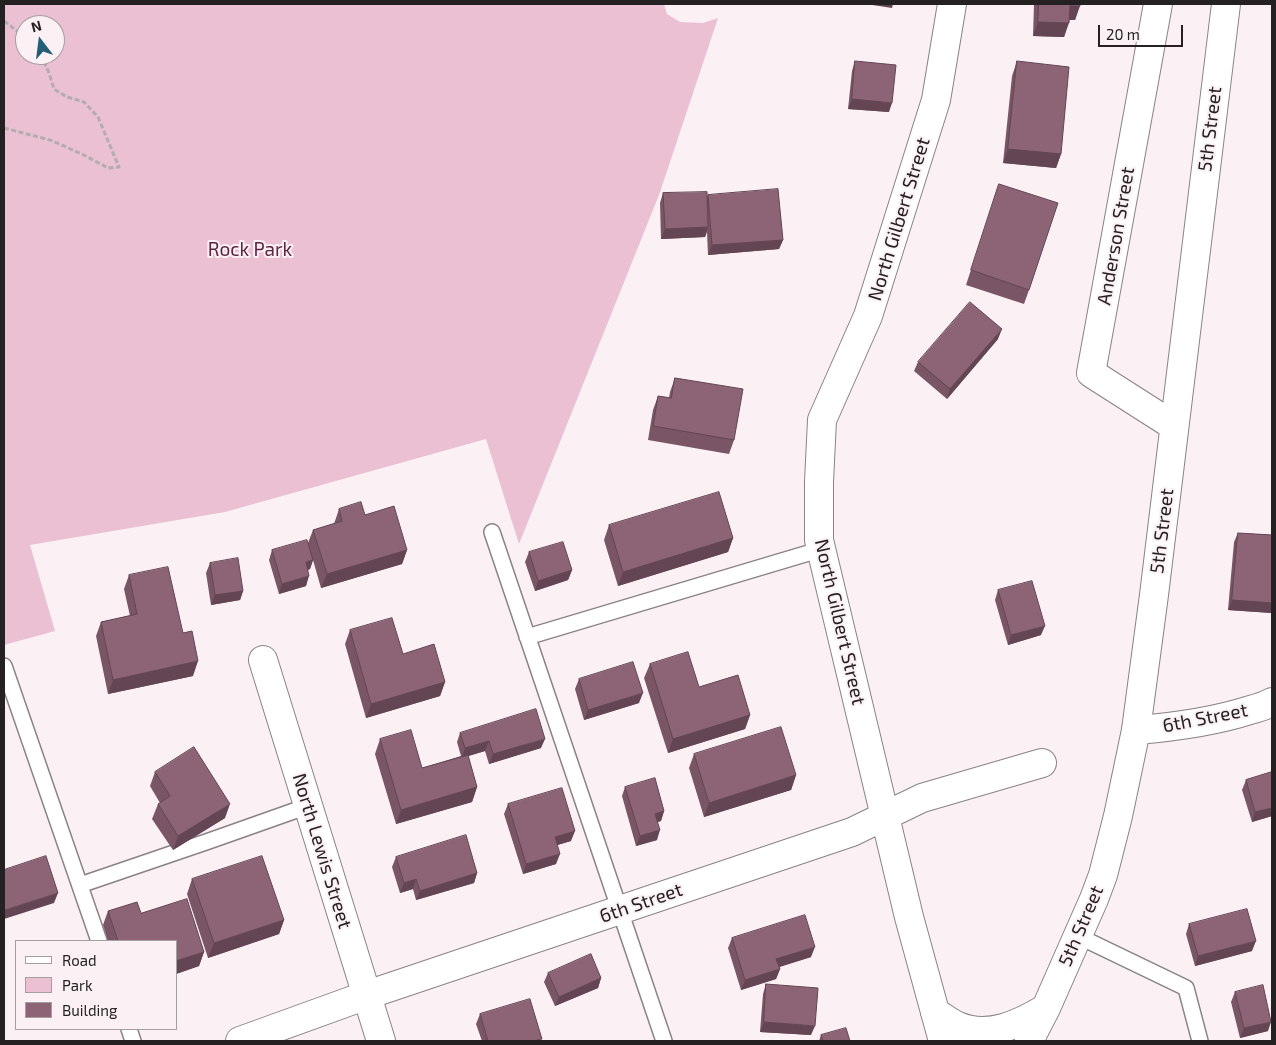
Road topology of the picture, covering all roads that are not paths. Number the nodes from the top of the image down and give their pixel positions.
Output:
1 (952, 4) edge
2 (1158, 4) edge
3 (1226, 4) edge
4 (1174, 426) junction
5 (492, 532) dead end
6 (822, 549) junction
7 (527, 637) junction
8 (263, 660) dead end
9 (4, 666) edge
10 (1272, 702) edge
11 (1136, 730) junction
12 (1042, 763) dead end
13 (308, 806) junction
14 (885, 816) junction
15 (80, 885) junction
16 (619, 910) junction
17 (1078, 936) junction
18 (99, 940) edge
19 (367, 995) junction
20 (1046, 1008) junction
21 (935, 1012) junction
22 (240, 1041) edge
23 (381, 1041) edge
24 (664, 1041) edge
25 (943, 1041) edge
26 (1029, 1041) edge
27 (1200, 1041) edge

1 - 6 street, North Gilbert Street
2 - 4 street, Anderson Street
3 - 4 street, 5th Street
4 - 11 street, 5th Street
5 - 7 lane
6 - 7 lane
6 - 14 street, North Gilbert Street
7 - 16 lane
8 - 13 street, North Lewis Street
9 - 15 lane
10 - 11 street, 6th Street
11 - 17 street, 5th Street
12 - 14 street, 6th Street
13 - 15 lane
13 - 19 street, North Lewis Street
14 - 16 street, 6th Street
14 - 21 street, North Gilbert Street
15 - 18 lane
16 - 19 street, 6th Street
16 - 24 lane
17 - 20 street, 5th Street
17 - 27 lane
19 - 22 street, 6th Street
19 - 23 street, North Lewis Street
20 - 21 street
20 - 26 street, 5th Street
21 - 25 street, North Gilbert Street

